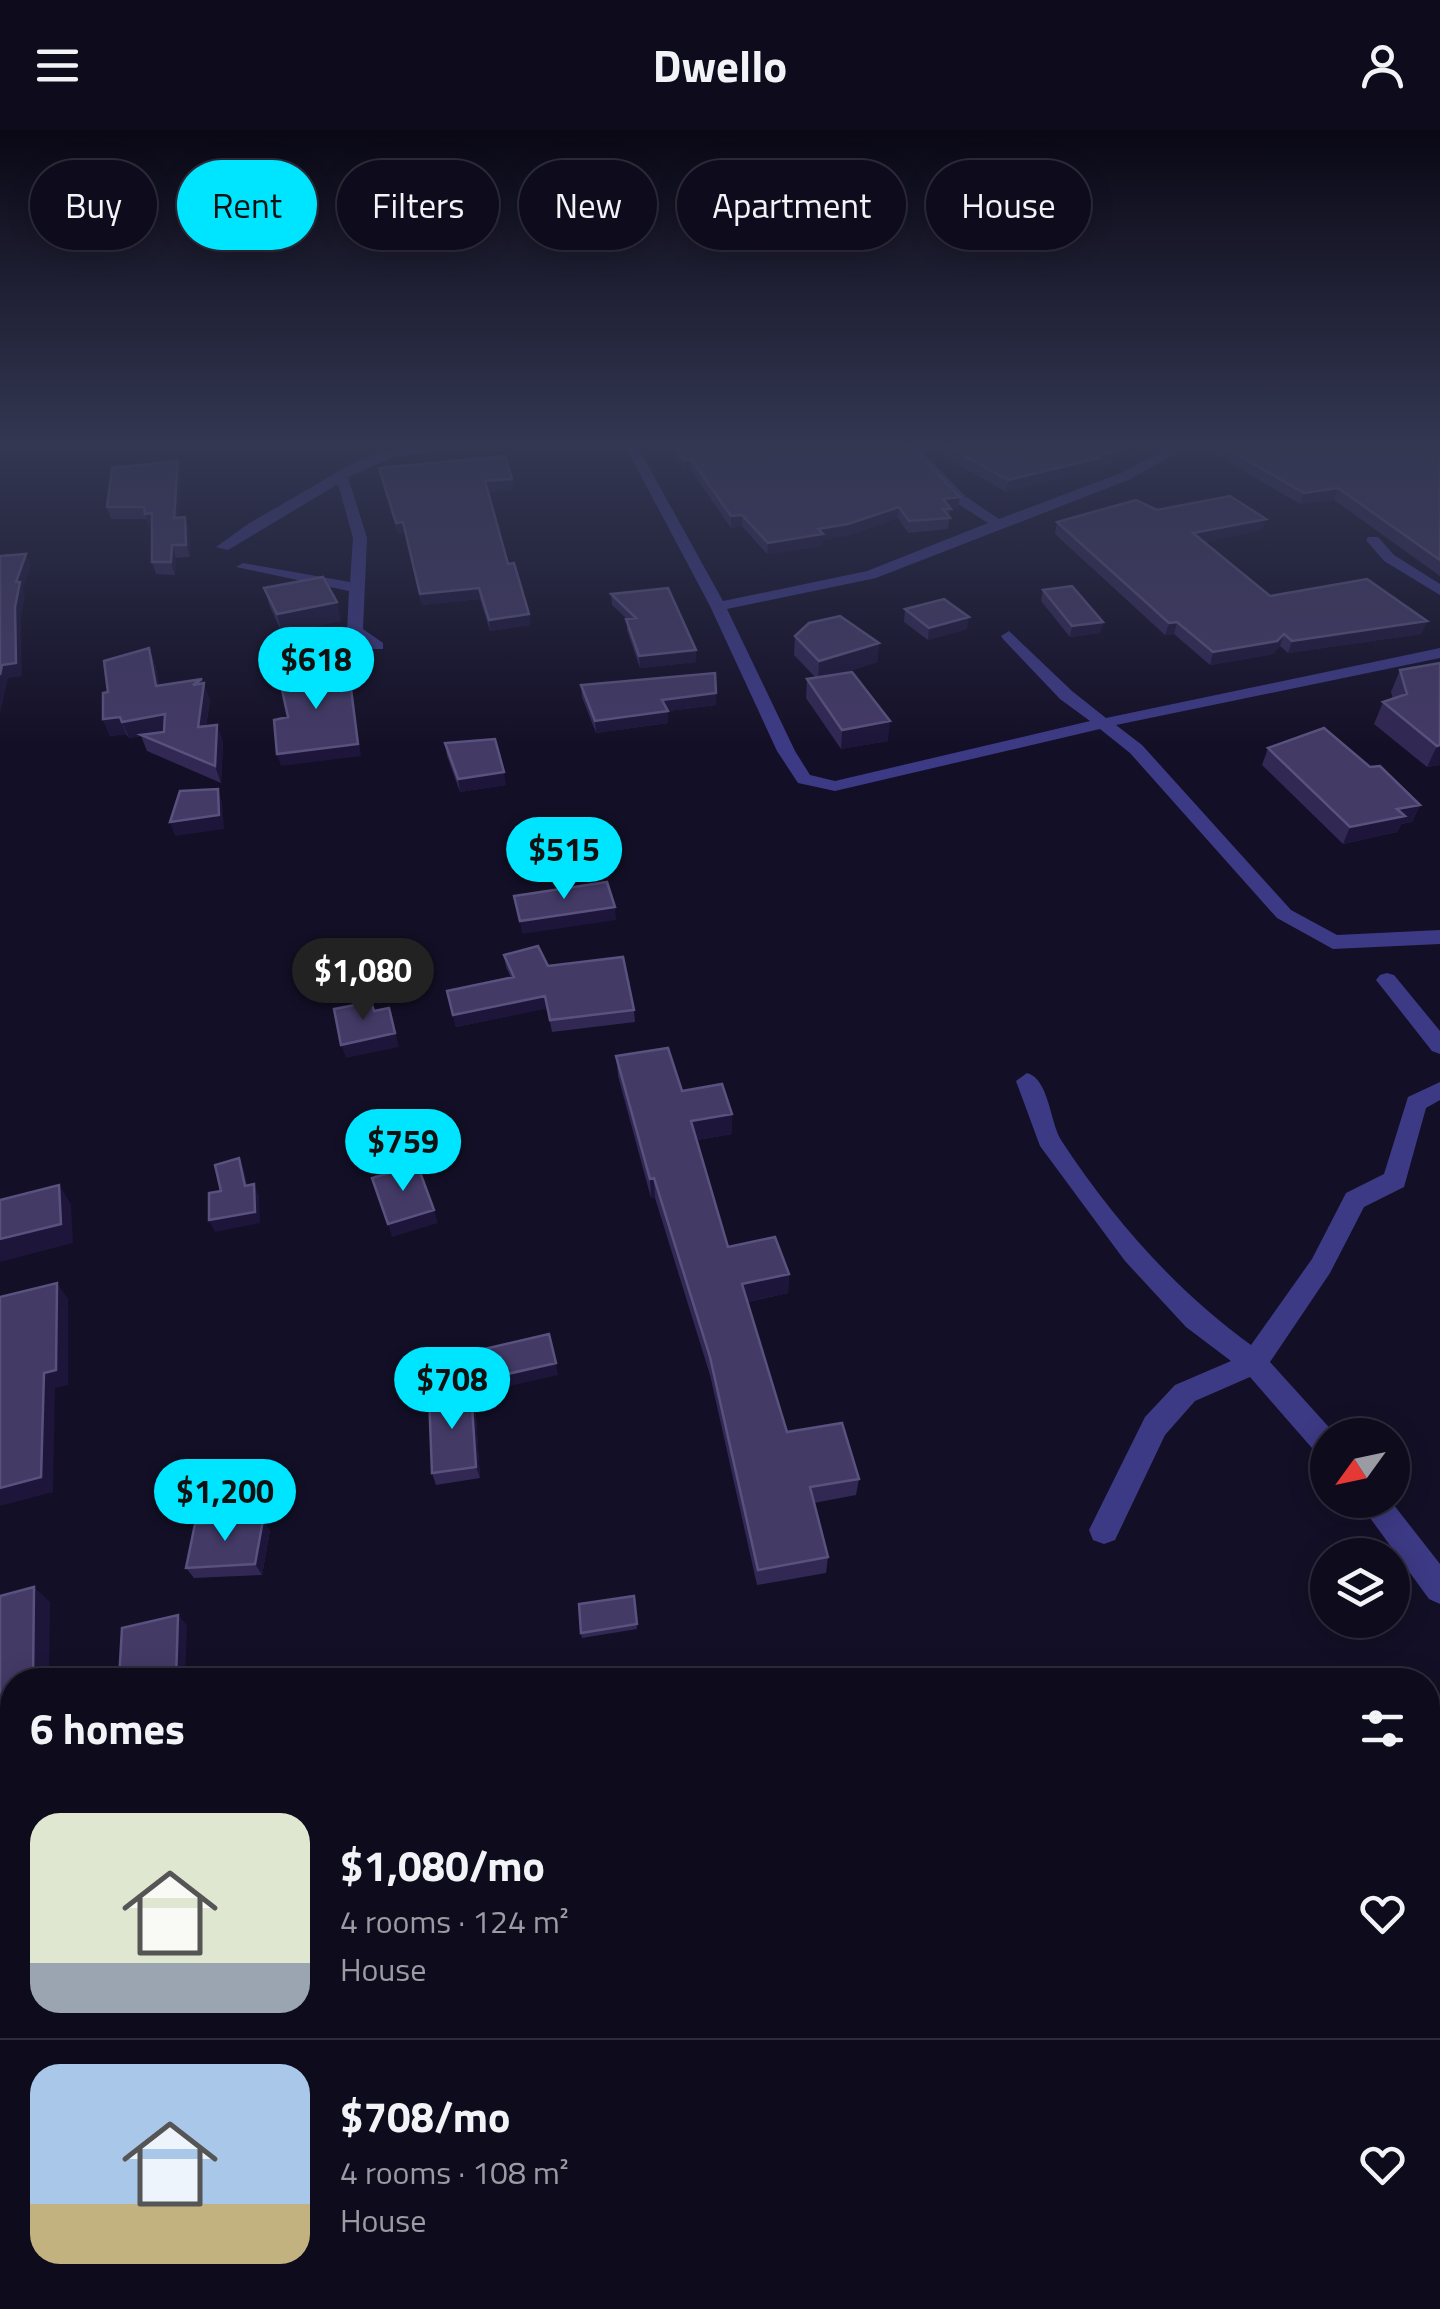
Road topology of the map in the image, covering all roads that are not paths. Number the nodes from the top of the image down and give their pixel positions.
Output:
1 (227, 544) edge
2 (359, 544) edge
3 (684, 544) edge
4 (949, 544) edge
5 (1376, 544) edge
6 (223, 547) dead end
7 (243, 567) dead end
8 (356, 588) junction
9 (1440, 591) edge
10 (718, 606) junction
11 (1009, 636) dead end
12 (377, 646) dead end
13 (1440, 652) edge
14 (1100, 724) junction
15 (1440, 937) edge
16 (1387, 980) dead end
17 (1440, 1046) edge
18 (1027, 1082) dead end
19 (1440, 1090) edge
20 (1254, 1363) junction
21 (1310, 1426) edge
22 (1386, 1518) edge
23 (1104, 1530) dead end
24 (1440, 1590) edge

1 - 6 street
2 - 8 street
3 - 10 street
4 - 10 street
5 - 9 street
7 - 8 street
8 - 12 street
10 - 14 street
11 - 14 street
13 - 14 street
14 - 15 street
16 - 17 street
18 - 20 street
19 - 20 street
20 - 21 street
20 - 23 street
22 - 24 street

